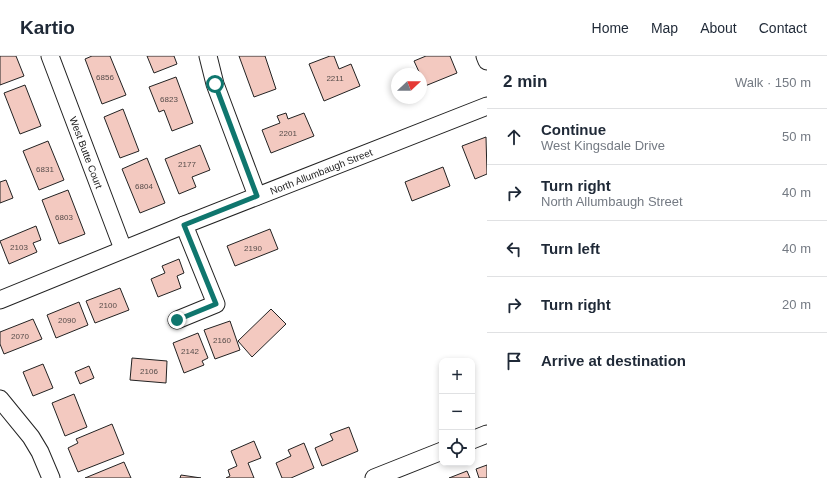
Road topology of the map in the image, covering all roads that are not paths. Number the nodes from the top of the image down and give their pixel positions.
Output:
1 (50, 56) edge
2 (208, 56) edge
3 (485, 56) edge
4 (487, 62) edge
5 (487, 106) edge
6 (257, 196) junction
7 (184, 225) junction
8 (123, 249) junction
9 (0, 300) edge
10 (177, 320) dead end
11 (0, 399) edge
12 (487, 434) edge
13 (475, 439) edge
14 (439, 452) edge
15 (51, 478) edge
16 (374, 478) edge

1 - 8 street, West Butte Court
2 - 6 street
3 - 4 street
5 - 6 street, North Allumbaugh Street
6 - 7 street, North Allumbaugh Street
7 - 8 street, North Allumbaugh Street
7 - 10 street
8 - 9 street, North Allumbaugh Street
11 - 15 street
12 - 13 street
14 - 16 street

